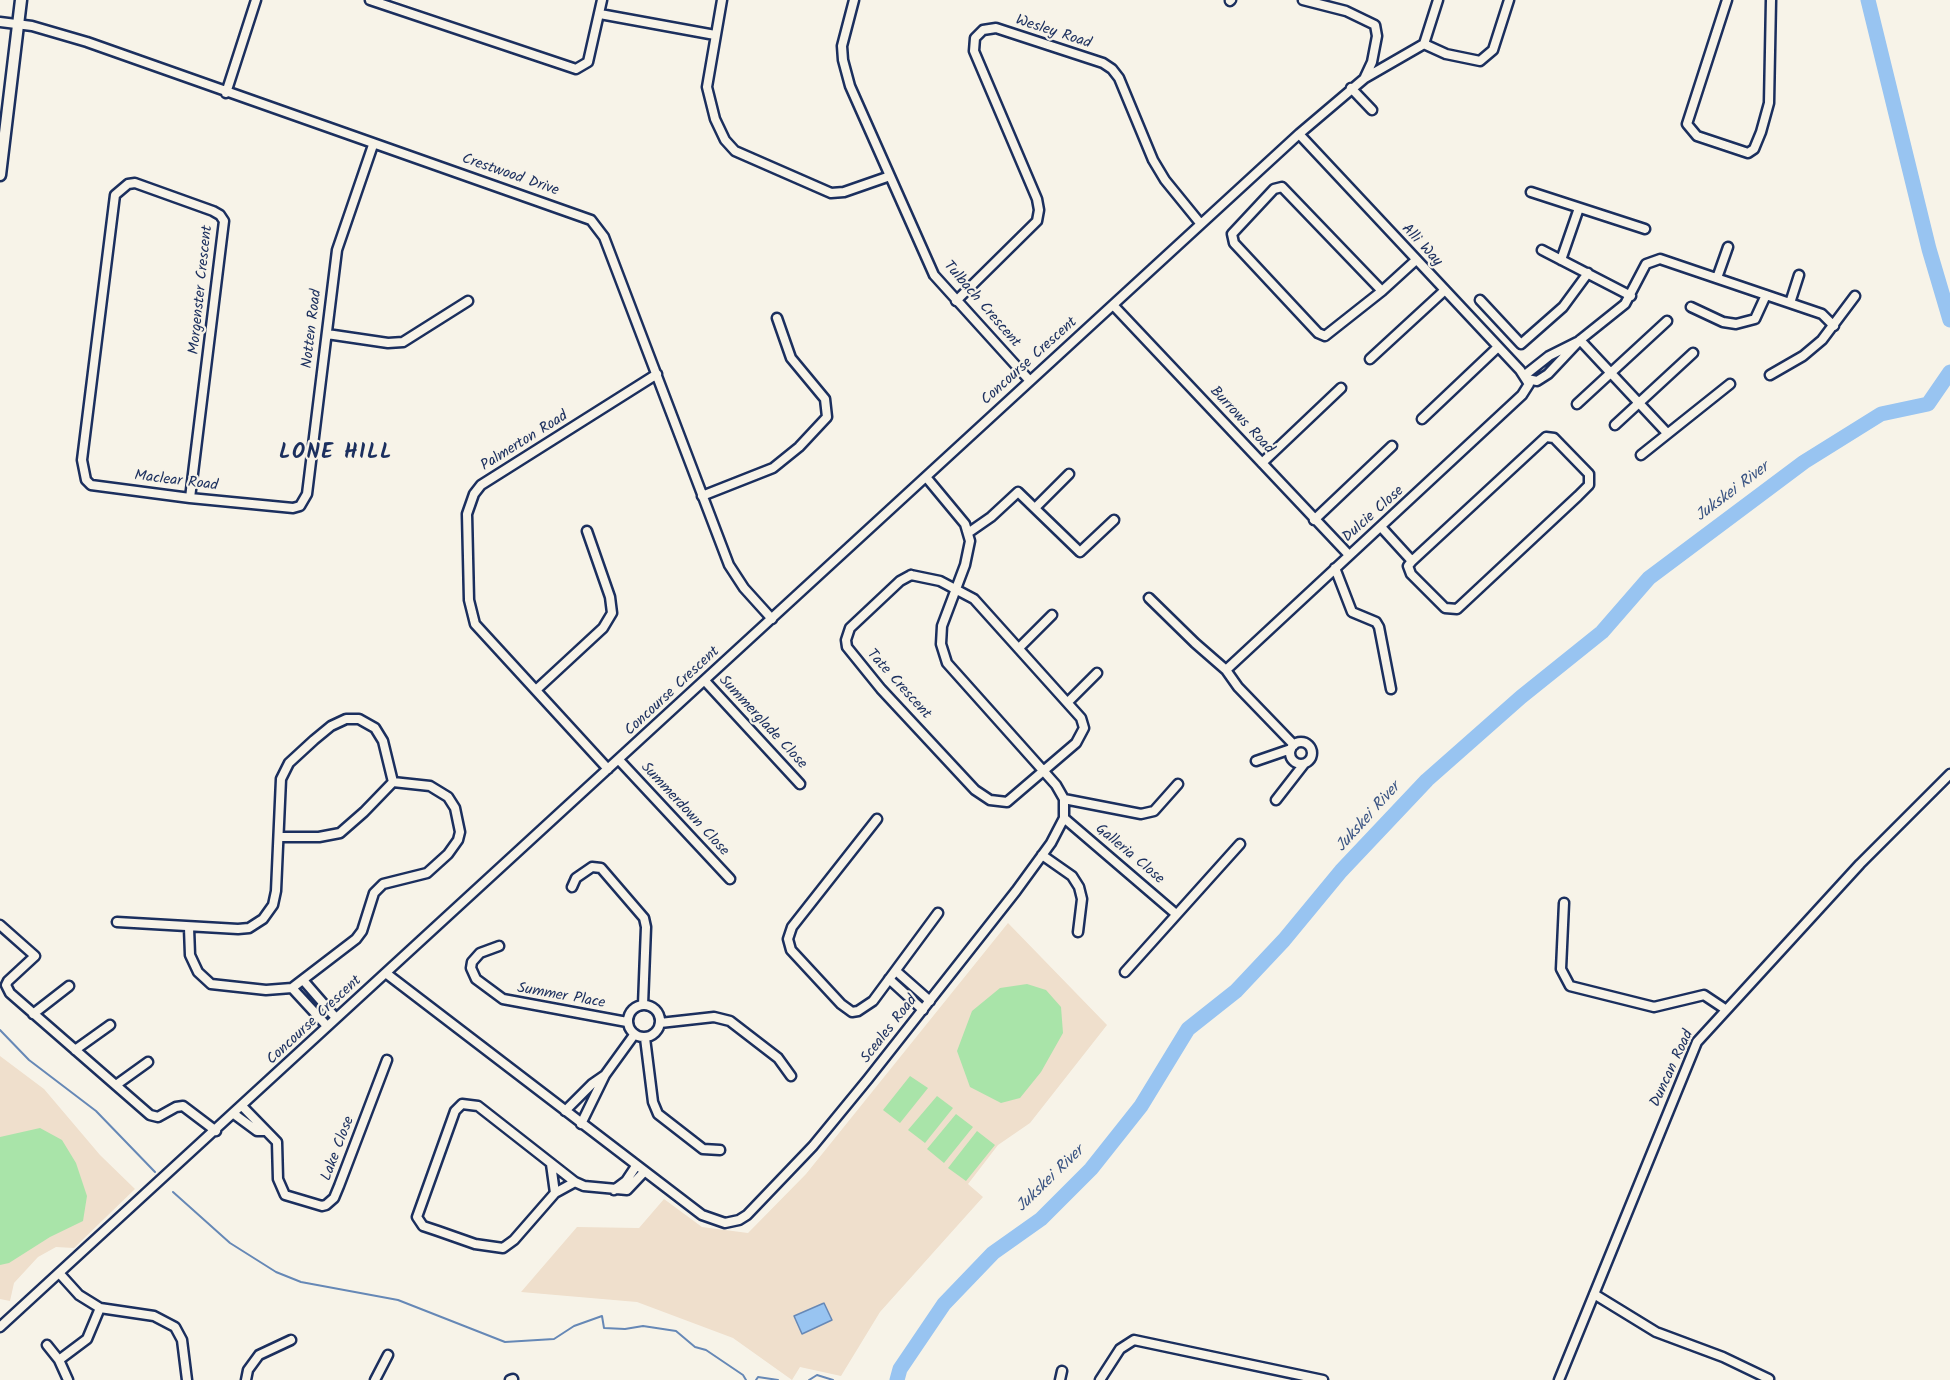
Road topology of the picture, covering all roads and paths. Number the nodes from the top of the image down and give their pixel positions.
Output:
1 (21, 0) edge
2 (256, 0) edge
3 (370, 0) edge
4 (602, 0) edge
5 (722, 0) edge
6 (854, 0) edge
7 (1303, 0) edge
8 (1438, 0) edge
9 (1509, 0) edge
10 (1727, 0) edge
11 (1772, 0) edge
12 (1338, 4) edge
13 (600, 14) junction
14 (0, 22) edge
15 (20, 24) junction
16 (715, 35) junction
17 (1424, 44) junction
18 (1365, 78) junction
19 (1351, 88) junction
20 (226, 93) junction
21 (1372, 110) dead end
22 (1299, 134) junction
23 (373, 145) junction
24 (0, 175) edge
25 (890, 176) junction
26 (1530, 192) dead end
27 (1579, 208) junction
28 (1200, 224) junction
29 (1645, 229) dead end
30 (1728, 248) dead end
31 (1542, 250) dead end
32 (1416, 260) junction
33 (1561, 260) junction
34 (1588, 273) junction
35 (1799, 275) dead end
36 (1717, 278) junction
37 (1445, 290) junction
38 (1382, 291) junction
39 (1766, 295) junction
40 (1631, 296) junction
41 (1856, 296) dead end
42 (956, 300) junction
43 (1480, 300) dead end
44 (468, 301) dead end
45 (1790, 303) junction
46 (1113, 305) junction
47 (1691, 307) dead end
48 (777, 318) dead end
49 (1667, 321) dead end
50 (1834, 326) junction
51 (327, 334) junction
52 (1580, 340) junction
53 (1498, 347) junction
54 (1693, 353) dead end
55 (1370, 359) dead end
56 (657, 374) junction
57 (1610, 374) junction
58 (1770, 375) dead end
59 (1526, 377) junction
60 (1030, 381) junction
61 (1730, 384) dead end
62 (1341, 388) dead end
63 (1577, 404) dead end
64 (1638, 404) junction
65 (1422, 419) dead end
66 (1615, 425) dead end
67 (1667, 433) junction
68 (1392, 446) dead end
69 (1641, 455) dead end
70 (82, 460) joint
71 (1262, 463) junction
72 (1069, 474) dead end
73 (926, 477) junction
74 (702, 496) junction
75 (190, 498) junction
76 (1036, 507) junction
77 (286, 509) joint
78 (1114, 520) dead end
79 (1314, 520) junction
80 (1381, 527) junction
81 (587, 531) dead end
82 (968, 532) junction
83 (1349, 555) junction
84 (1412, 561) junction
85 (1335, 568) junction
86 (955, 591) junction
87 (1149, 598) dead end
88 (1052, 615) dead end
89 (771, 619) junction
90 (1019, 648) junction
91 (1226, 670) junction
92 (1097, 673) dead end
93 (705, 681) junction
94 (1390, 689) dead end
95 (536, 690) junction
96 (1068, 702) junction
97 (1292, 747) junction
98 (619, 760) junction
99 (1256, 761) dead end
100 (1304, 764) junction
101 (608, 769) junction
102 (1043, 773) junction
103 (1950, 774) edge
104 (393, 782) junction
105 (800, 784) dead end
106 (1178, 784) dead end
107 (1064, 799) junction
108 (1276, 800) dead end
109 (1064, 818) junction
110 (877, 819) dead end
111 (279, 837) junction
112 (1240, 844) dead end
113 (1042, 855) junction
114 (730, 879) dead end
115 (572, 887) dead end
116 (1564, 903) dead end
117 (938, 914) dead end
118 (1176, 914) junction
119 (117, 922) dead end
120 (0, 925) edge
121 (189, 928) junction
122 (1078, 932) dead end
123 (499, 946) dead end
124 (896, 971) junction
125 (1125, 972) dead end
126 (387, 974) junction
127 (889, 979) junction
128 (303, 980) junction
129 (69, 986) dead end
130 (292, 988) junction
131 (930, 1000) junction
132 (643, 1005) junction
133 (1725, 1009) junction
134 (923, 1010) junction
135 (33, 1014) junction
136 (336, 1018) junction
137 (627, 1022) junction
138 (660, 1023) junction
139 (110, 1025) dead end
140 (327, 1026) junction
141 (634, 1035) junction
142 (645, 1038) junction
143 (75, 1050) junction
144 (387, 1060) dead end
145 (148, 1062) dead end
146 (605, 1075) junction
147 (790, 1076) dead end
148 (116, 1085) junction
149 (242, 1106) junction
150 (565, 1111) junction
151 (234, 1114) junction
152 (581, 1124) junction
153 (216, 1131) junction
154 (265, 1131) junction
155 (720, 1150) dead end
156 (551, 1164) junction
157 (636, 1166) junction
158 (644, 1172) junction
159 (575, 1182) junction
160 (614, 1190) junction
161 (555, 1193) junction
162 (60, 1274) junction
163 (1594, 1294) junction
164 (100, 1308) junction
165 (0, 1327) edge
166 (291, 1340) dead end
167 (47, 1345) dead end
168 (388, 1355) dead end
169 (59, 1360) junction
170 (1062, 1371) dead end
171 (1769, 1379) edge
172 (68, 1380) edge
173 (187, 1380) edge
174 (246, 1380) edge
175 (375, 1380) edge
176 (1059, 1380) edge
177 (1100, 1380) edge
178 (1323, 1380) edge
179 (1559, 1380) edge

1 - 15 street
2 - 20 street
3 - 13 street
4 - 13 street
5 - 16 street
6 - 25 street, Tulbach Crescent
7 - 12 street
8 - 17 street
9 - 17 street
10 - 11 street
12 - 18 street
13 - 16 street
14 - 15 street, Crestwood Drive
15 - 20 street, Crestwood Drive
15 - 24 street
16 - 25 street
17 - 18 street, Concourse Crescent
18 - 19 street, Concourse Crescent
19 - 21 street
19 - 22 street, Concourse Crescent
20 - 23 street, Crestwood Drive
22 - 28 street, Concourse Crescent
22 - 32 street, Alli Way
23 - 51 street, Notten Road
23 - 56 street, Crestwood Drive
25 - 42 street, Tulbach Crescent
26 - 27 street
27 - 29 street
27 - 33 street
28 - 42 street, Wesley Road
28 - 46 street, Concourse Crescent
30 - 36 street
31 - 33 street
32 - 37 street, Alli Way
32 - 38 street
33 - 34 street
34 - 40 street
34 - 43 street
35 - 45 street
36 - 39 street
36 - 40 street
37 - 53 street, Alli Way
37 - 55 street
38 - 38 street
39 - 45 street
39 - 47 street
40 - 52 street
41 - 50 street
42 - 60 street, Tulbach Crescent
44 - 51 street
45 - 50 street
46 - 60 street, Concourse Crescent
46 - 71 street, Burrows Road
48 - 74 street
49 - 57 street
50 - 58 street
51 - 77 street, Notten Road
52 - 57 street
52 - 59 street
52 - 59 street
53 - 59 street, Alli Way
53 - 65 street
54 - 64 street
56 - 74 street, Crestwood Drive
56 - 95 street, Palmerton Road
57 - 63 street
57 - 64 street
59 - 80 street, Dulcie Close
60 - 73 street, Concourse Crescent
61 - 67 street
62 - 71 street
64 - 66 street
64 - 67 street
67 - 69 street
68 - 79 street
70 - 75 street, Maclear Road
70 - 75 street, Morgenster Crescent
71 - 79 street, Burrows Road
72 - 76 street
73 - 82 street
73 - 89 street, Concourse Crescent
74 - 89 street, Crestwood Drive
75 - 77 street, Maclear Road
76 - 78 street
76 - 82 street
79 - 83 street, Burrows Road
80 - 83 street, Dulcie Close
80 - 84 street
81 - 95 street
82 - 86 street
83 - 85 street, Dulcie Close
84 - 84 street
85 - 91 street, Dulcie Close
85 - 94 street
86 - 90 street
86 - 102 street
86 - 102 street, Tate Crescent
87 - 91 street
88 - 90 street
89 - 93 street, Concourse Crescent
90 - 96 street
91 - 97 street
92 - 96 street
93 - 98 street, Concourse Crescent
93 - 105 street, Summerglade Close
95 - 101 street, Palmerton Road
96 - 102 street
97 - 99 street
97 - 100 street
97 - 100 street
98 - 101 street, Concourse Crescent
98 - 114 street, Summerdown Close
100 - 108 street
101 - 126 street, Concourse Crescent
102 - 107 street
103 - 133 street, Duncan Road
104 - 111 street
104 - 111 street
104 - 128 street
106 - 107 street
107 - 109 street
109 - 113 street, Sceales Road
109 - 118 street, Galleria Close
110 - 127 street
111 - 121 street
112 - 118 street
113 - 122 street
113 - 131 street, Sceales Road
115 - 132 street
116 - 133 street
117 - 124 street
118 - 125 street
119 - 121 street
120 - 135 street
121 - 130 street
123 - 137 street, Summer Place
124 - 127 street
124 - 131 street
126 - 136 street, Concourse Crescent
126 - 150 street, Sceales Road
127 - 134 street
128 - 130 street
128 - 136 street
129 - 135 street
130 - 140 street
131 - 134 street, Sceales Road
132 - 137 street
132 - 138 street
133 - 163 street, Duncan Road
134 - 158 street, Sceales Road
135 - 143 street
136 - 140 street, Concourse Crescent
137 - 141 street
138 - 142 street
138 - 147 street
139 - 143 street
140 - 149 street, Concourse Crescent
141 - 142 street
141 - 146 street
142 - 155 street
143 - 148 street
144 - 154 street, Lake Close
145 - 148 street
146 - 150 street
146 - 152 street
148 - 153 street
149 - 151 street, Concourse Crescent
149 - 154 street, Lake Close
150 - 152 street, Sceales Road
151 - 153 street, Concourse Crescent
151 - 154 street
152 - 157 street, Sceales Road
153 - 162 street, Concourse Crescent
156 - 159 street
156 - 161 street
156 - 161 street
157 - 158 street, Sceales Road
157 - 160 street
158 - 160 street
159 - 160 street
159 - 161 street
162 - 164 street
162 - 165 street, Concourse Crescent
163 - 171 street
163 - 179 street, Duncan Road
164 - 169 street
164 - 173 street
166 - 174 street
167 - 169 street
168 - 175 street
169 - 172 street
170 - 176 street
177 - 178 street

